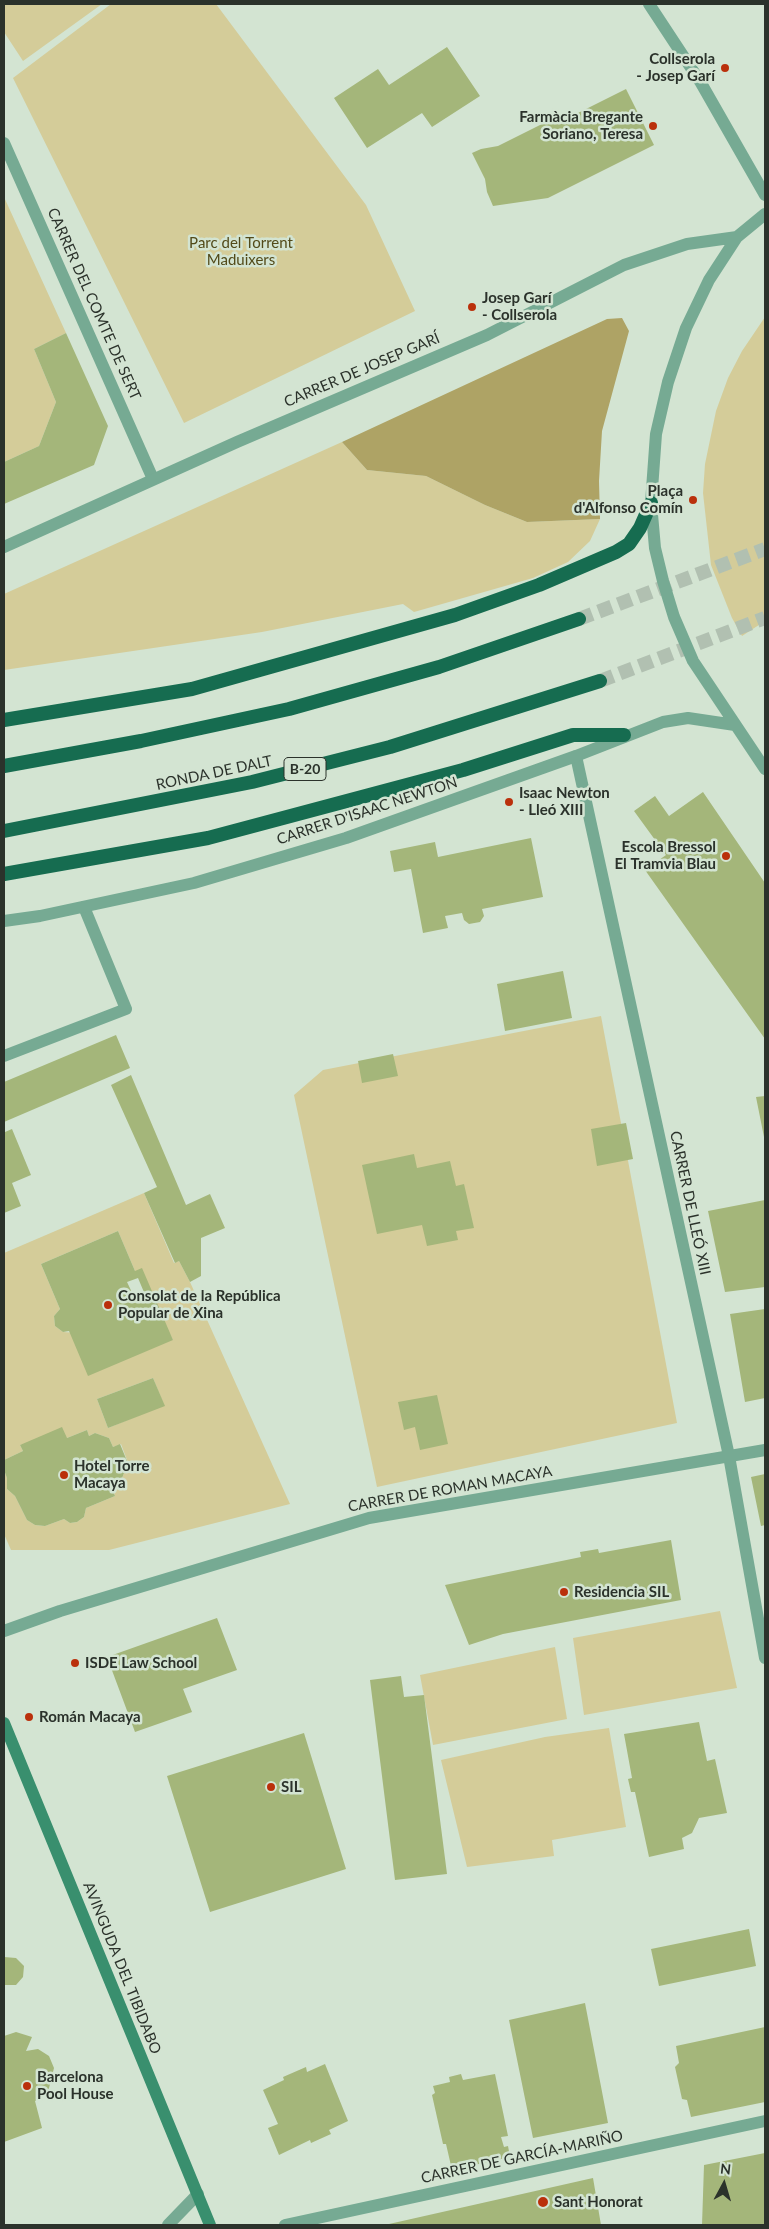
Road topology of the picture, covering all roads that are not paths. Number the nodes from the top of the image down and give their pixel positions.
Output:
1 (649, 4) edge
2 (4, 143) edge
3 (765, 196) edge
4 (765, 214) edge
5 (737, 237) junction
6 (153, 479) junction
7 (651, 503) junction
8 (4, 547) edge
9 (579, 619) tunnel mouth
10 (600, 680) tunnel mouth
11 (4, 720) edge
12 (735, 725) junction
13 (624, 735) junction
14 (576, 756) junction
15 (4, 766) edge
16 (765, 769) edge
17 (4, 831) edge
18 (4, 874) edge
19 (84, 907) junction
20 (4, 921) edge
21 (4, 1056) edge
22 (765, 1450) edge
23 (729, 1456) junction
24 (4, 1631) edge
25 (765, 1658) edge
26 (4, 1723) edge
27 (765, 2121) edge
28 (198, 2194) junction
29 (168, 2225) edge
30 (210, 2225) edge
31 (285, 2225) edge

1 - 3 street
2 - 6 street, CARRER DEL COMTE DE SERT
4 - 5 street
5 - 6 street, CARRER DE JOSEP GARÍ
5 - 7 street
6 - 8 street, CARRER DE JOSEP GARÍ
7 - 11 highway
7 - 12 street
9 - 15 highway
10 - 17 highway, RONDA DE DALT / B-20
12 - 13 street, CARRER D'ISAAC NEWTON
12 - 16 street
13 - 14 street, CARRER D'ISAAC NEWTON
13 - 18 highway
14 - 19 street, CARRER D'ISAAC NEWTON
14 - 23 street, CARRER DE LLEÓ XIII
19 - 20 street, CARRER D'ISAAC NEWTON
19 - 21 street
22 - 23 street, CARRER DE ROMAN MACAYA
23 - 24 street, CARRER DE ROMAN MACAYA
23 - 25 street, CARRER DE LLEÓ XIII
26 - 28 main road, AVINGUDA DEL TIBIDABO
27 - 31 street, CARRER DE GARCÍA-MARIÑO
28 - 29 street
28 - 30 main road, AVINGUDA DEL TIBIDABO

